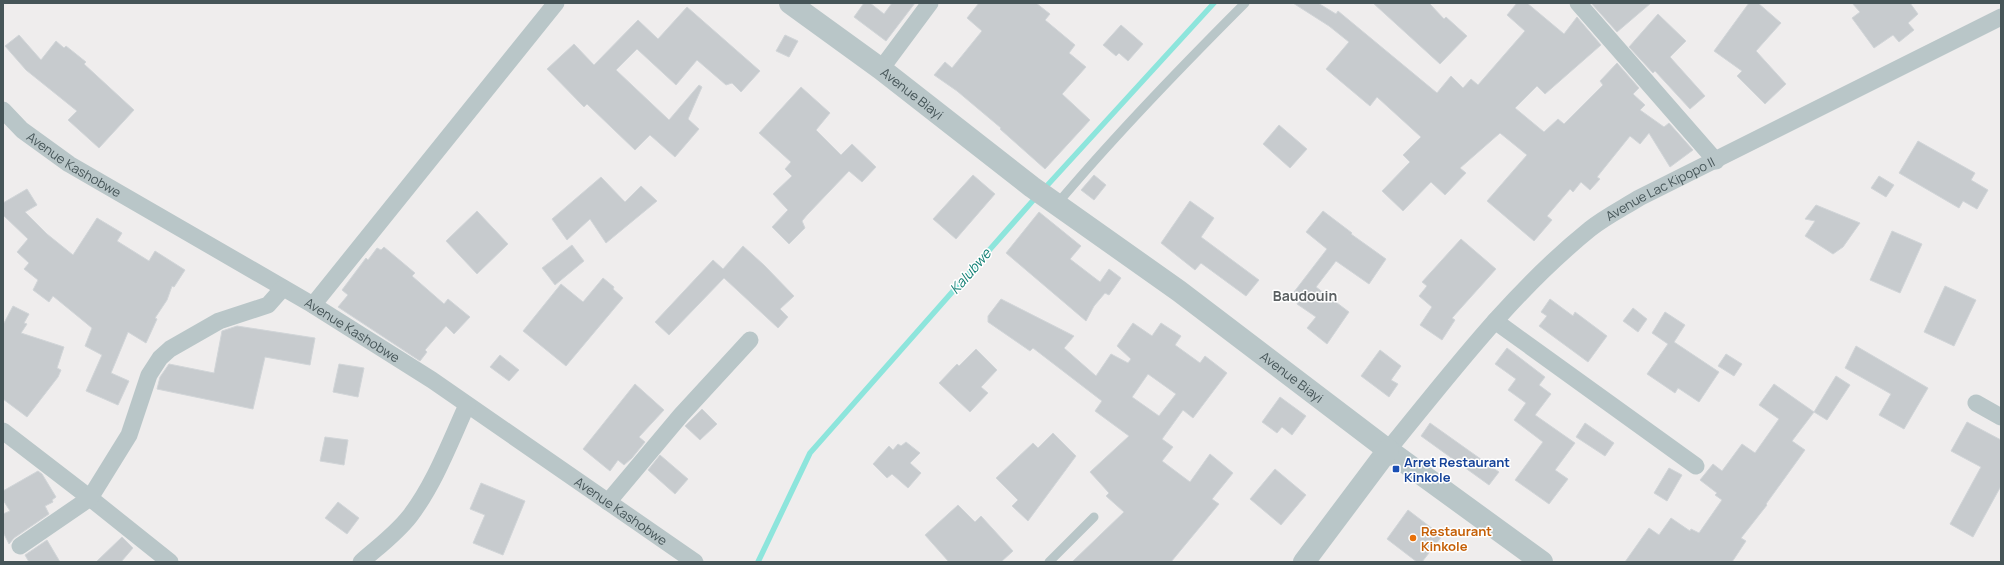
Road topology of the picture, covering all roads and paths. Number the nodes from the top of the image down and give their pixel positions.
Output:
1 (556, 3) edge
2 (790, 3) edge
3 (930, 3) edge
4 (1244, 3) edge
5 (1578, 3) edge
6 (2001, 17) edge
7 (881, 69) junction
8 (3, 110) edge
9 (1716, 161) junction
10 (1044, 194) junction
11 (283, 288) junction
12 (313, 305) junction
13 (1495, 321) junction
14 (750, 340) dead end
15 (1976, 403) dead end
16 (467, 405) junction
17 (2001, 417) edge
18 (3, 431) edge
19 (1388, 450) junction
20 (1696, 466) dead end
21 (90, 498) junction
22 (608, 502) junction
23 (1094, 517) dead end
24 (20, 546) dead end
25 (170, 562) edge
26 (361, 562) edge
27 (695, 562) edge
28 (1049, 562) edge
29 (1304, 562) edge
30 (1542, 562) edge

1 - 12 street
2 - 7 street, Avenue Biayi
3 - 7 street
4 - 10 lane
5 - 9 street
6 - 9 street, Avenue Lac Kipopo II
7 - 10 street, Avenue Biayi
8 - 11 street, Avenue Kashobwe
9 - 13 street, Avenue Lac Kipopo II
10 - 19 street, Avenue Biayi
11 - 12 street, Avenue Kashobwe
11 - 21 street
12 - 16 street, Avenue Kashobwe
13 - 19 street, Avenue Lac Kipopo II
13 - 20 street
14 - 22 street
15 - 17 street
16 - 22 street, Avenue Kashobwe
16 - 26 street
18 - 21 street
19 - 29 street
19 - 30 street, Avenue Biayi
21 - 24 street
21 - 25 street
22 - 27 street, Avenue Kashobwe
23 - 28 lane

